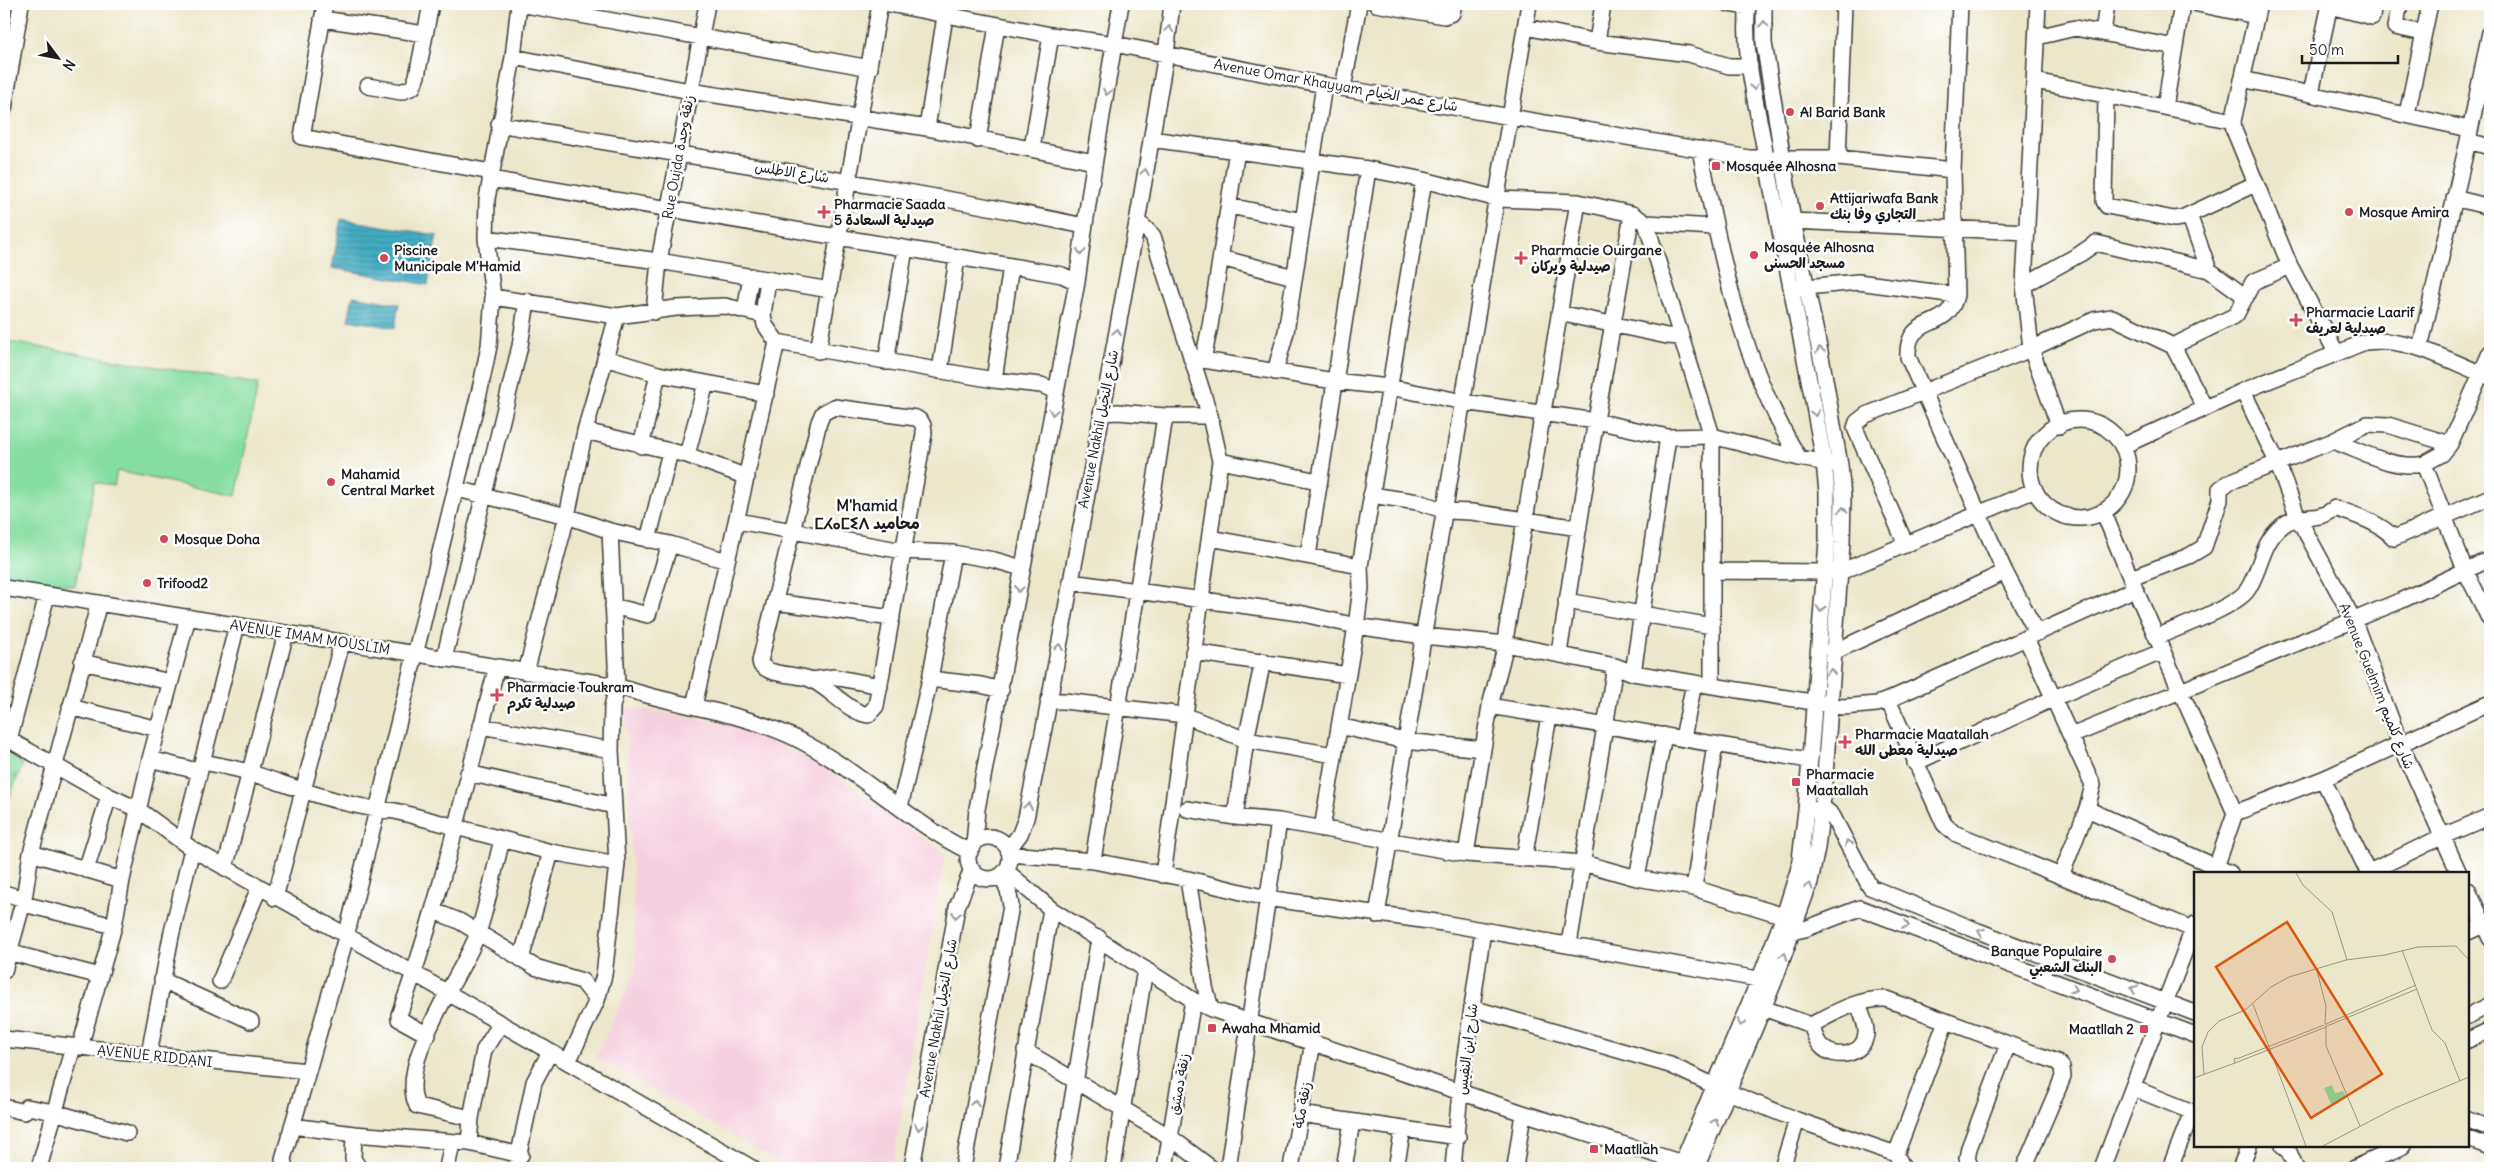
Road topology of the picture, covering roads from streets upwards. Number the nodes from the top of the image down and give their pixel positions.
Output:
1 (21, 4) edge
2 (325, 4) edge
3 (431, 4) edge
4 (520, 4) edge
5 (707, 4) edge
6 (880, 4) edge
7 (889, 4) edge
8 (1121, 4) edge
9 (1172, 4) edge
10 (1359, 4) edge
11 (1376, 4) edge
12 (1454, 4) edge
13 (1529, 4) edge
14 (1603, 4) edge
15 (1728, 4) edge
16 (1764, 4) edge
17 (1844, 4) edge
18 (1960, 4) edge
19 (2038, 4) edge
20 (2107, 4) edge
21 (2182, 4) edge
22 (2198, 4) edge
23 (2374, 4) edge
24 (2400, 4) edge
25 (2430, 4) edge
26 (1748, 5) edge
27 (2330, 5) edge
28 (946, 10) edge
29 (2257, 10) edge
30 (322, 19) junction
31 (998, 25) junction
32 (1526, 27) junction
33 (2490, 32) edge
34 (2103, 33) junction
35 (2423, 33) junction
36 (425, 34) junction
37 (1051, 35) junction
38 (2036, 37) junction
39 (700, 38) junction
40 (1597, 42) junction
41 (1114, 44) junction
42 (2175, 47) junction
43 (1166, 54) junction
44 (513, 57) junction
45 (1750, 66) junction
46 (870, 68) junction
47 (2486, 74) edge
48 (2242, 79) junction
49 (2035, 82) junction
50 (1324, 85) junction
51 (368, 86) dead end
52 (1343, 88) junction
53 (690, 91) junction
54 (2311, 93) junction
55 (2106, 96) junction
56 (2165, 107) junction
57 (4, 108) edge
58 (2407, 114) junction
59 (1512, 116) junction
60 (861, 118) junction
61 (2233, 121) junction
62 (500, 124) junction
63 (927, 128) junction
64 (2469, 135) junction
65 (1151, 139) junction
66 (978, 140) junction
67 (2490, 146) edge
68 (1032, 148) junction
69 (1700, 149) junction
70 (1237, 150) junction
71 (677, 154) junction
72 (1838, 158) junction
73 (1766, 159) junction
74 (1783, 159) junction
75 (1094, 162) junction
76 (1313, 163) junction
77 (1368, 169) junction
78 (1953, 170) junction
79 (490, 176) junction
80 (850, 180) junction
81 (1424, 180) junction
82 (2255, 184) junction
83 (2454, 198) junction
84 (1498, 199) junction
85 (1578, 202) junction
86 (1229, 206) junction
87 (2490, 207) edge
88 (668, 209) junction
89 (1632, 214) junction
90 (2189, 215) junction
91 (1303, 221) junction
92 (1793, 221) junction
93 (1646, 223) junction
94 (1084, 226) junction
95 (1778, 226) junction
96 (1714, 227) junction
97 (1136, 228) junction
98 (1954, 228) junction
99 (2026, 232) junction
100 (840, 237) junction
101 (486, 238) junction
102 (905, 249) junction
103 (957, 258) junction
104 (1221, 258) junction
105 (659, 261) junction
106 (1011, 266) junction
107 (2290, 266) junction
108 (2209, 270) junction
109 (751, 276) junction
110 (1294, 277) junction
111 (768, 279) junction
112 (1077, 282) junction
113 (2024, 285) junction
114 (1799, 288) junction
115 (830, 290) junction
116 (1956, 295) junction
117 (493, 297) junction
118 (2246, 297) junction
119 (527, 301) junction
120 (745, 311) junction
121 (654, 312) junction
122 (1559, 313) junction
123 (763, 315) junction
124 (617, 316) junction
125 (1613, 324) junction
126 (1680, 337) junction
127 (777, 342) junction
128 (2173, 346) junction
129 (2420, 348) junction
130 (2031, 349) junction
131 (818, 351) junction
132 (2336, 352) junction
133 (2490, 353) edge
134 (605, 358) junction
135 (1197, 359) junction
136 (886, 362) junction
137 (940, 371) junction
138 (1275, 372) junction
139 (658, 374) junction
140 (2485, 376) edge
141 (994, 380) junction
142 (1334, 381) junction
143 (706, 384) junction
144 (1389, 387) junction
145 (1056, 391) junction
146 (2243, 391) junction
147 (1922, 393) junction
148 (766, 394) junction
149 (1464, 402) junction
150 (2205, 408) junction
151 (1542, 412) junction
152 (1101, 414) junction
153 (1165, 416) junction
154 (1210, 416) junction
155 (1596, 421) junction
156 (2059, 426) junction
157 (585, 431) junction
158 (1712, 436) junction
159 (1668, 437) junction
160 (2333, 441) junction
161 (2450, 444) junction
162 (641, 446) junction
163 (2122, 446) junction
164 (670, 452) junction
165 (687, 455) junction
166 (1799, 458) junction
167 (1220, 461) junction
168 (1824, 462) junction
169 (2277, 462) junction
170 (2424, 464) junction
171 (1840, 465) junction
172 (747, 476) junction
173 (1318, 480) junction
174 (457, 489) junction
175 (2035, 490) junction
176 (1372, 495) junction
177 (484, 497) junction
178 (2490, 497) edge
179 (1446, 510) junction
180 (2103, 511) junction
181 (1979, 513) junction
182 (567, 516) junction
183 (2298, 518) junction
184 (2443, 518) junction
185 (737, 521) junction
186 (1525, 521) junction
187 (1578, 528) junction
188 (610, 530) junction
189 (792, 532) junction
190 (1210, 538) junction
191 (648, 540) junction
192 (670, 544) junction
193 (1906, 545) junction
194 (904, 551) junction
195 (953, 553) junction
196 (1308, 556) junction
197 (2490, 559) edge
198 (728, 561) junction
199 (1360, 566) junction
200 (1022, 568) junction
201 (2465, 570) junction
202 (1714, 571) junction
203 (1823, 572) junction
204 (1839, 572) junction
205 (2006, 572) junction
206 (1070, 582) junction
207 (2133, 584) junction
208 (4, 588) edge
209 (1139, 590) junction
210 (47, 595) junction
211 (1200, 600) junction
212 (1566, 601) junction
213 (775, 602) junction
214 (99, 603) junction
215 (613, 606) junction
216 (1642, 615) junction
217 (188, 618) junction
218 (892, 618) junction
219 (2353, 619) junction
220 (2490, 620) edge
221 (237, 625) junction
222 (1356, 626) junction
223 (1712, 626) junction
224 (286, 633) junction
225 (1423, 636) junction
226 (2032, 636) junction
227 (342, 642) junction
228 (1506, 644) junction
229 (2160, 644) junction
230 (1832, 650) junction
231 (1193, 652) junction
232 (1559, 653) junction
233 (415, 654) junction
234 (444, 659) junction
235 (1263, 661) junction
236 (82, 662) junction
237 (1615, 666) junction
238 (497, 667) junction
239 (526, 672) junction
240 (1633, 673) junction
241 (1348, 675) junction
242 (930, 679) junction
243 (812, 680) junction
244 (170, 682) junction
245 (1694, 683) junction
246 (617, 686) junction
247 (880, 686) junction
248 (1712, 686) junction
249 (1001, 690) junction
250 (2181, 692) junction
251 (2052, 699) junction
252 (1888, 700) junction
253 (1048, 702) junction
254 (2490, 703) edge
255 (1821, 705) junction
256 (694, 706) junction
257 (1490, 706) junction
258 (70, 707) junction
259 (1116, 708) junction
260 (1184, 715) junction
261 (1549, 716) junction
262 (1606, 725) junction
263 (481, 726) junction
264 (1339, 726) junction
265 (158, 729) junction
266 (1664, 735) junction
267 (2071, 736) junction
268 (6, 738) edge
269 (1683, 738) junction
270 (1246, 740) junction
271 (1405, 741) junction
272 (2400, 743) junction
273 (1715, 744) junction
274 (1483, 749) junction
275 (611, 750) junction
276 (1334, 755) junction
277 (150, 759) junction
278 (1808, 760) junction
279 (202, 762) junction
280 (1916, 763) junction
281 (55, 767) junction
282 (250, 772) junction
283 (468, 773) junction
284 (2323, 779) junction
285 (303, 792) junction
286 (108, 796) junction
287 (614, 806) junction
288 (900, 807) junction
289 (1187, 809) dead end
290 (1822, 809) junction
291 (2087, 809) junction
292 (139, 810) junction
293 (378, 810) junction
294 (1806, 810) junction
295 (2235, 813) junction
296 (2490, 816) edge
297 (1235, 817) junction
298 (1279, 821) junction
299 (454, 826) junction
300 (1322, 829) junction
301 (2441, 837) junction
302 (502, 840) junction
303 (1390, 842) junction
304 (187, 845) junction
305 (972, 848) junction
306 (551, 852) junction
307 (1009, 852) junction
308 (31, 853) junction
309 (1466, 854) junction
310 (1524, 859) junction
311 (1093, 861) junction
312 (617, 864) junction
313 (1583, 864) junction
314 (225, 868) junction
315 (86, 870) junction
316 (972, 870) junction
317 (2220, 871) edge
318 (2368, 872) edge
319 (2370, 872) edge
320 (2458, 872) edge
321 (1003, 873) junction
322 (1163, 875) junction
323 (2061, 876) junction
324 (1637, 878) junction
325 (1188, 879) junction
326 (122, 880) junction
327 (1870, 886) junction
328 (259, 888) junction
329 (1024, 888) junction
330 (1694, 888) junction
331 (2469, 892) edge
332 (4, 893) edge
333 (275, 898) junction
334 (1266, 898) junction
335 (1011, 900) junction
336 (23, 902) junction
337 (1860, 908) junction
338 (1051, 909) junction
339 (434, 911) junction
340 (1377, 916) junction
341 (1784, 916) junction
342 (114, 926) junction
343 (2194, 928) edge
344 (2488, 928) edge
345 (1483, 930) junction
346 (2194, 931) edge
347 (1778, 932) junction
348 (1794, 932) junction
349 (2469, 932) edge
350 (478, 933) junction
351 (346, 937) junction
352 (1099, 938) junction
353 (1569, 944) junction
354 (8, 952) junction
355 (521, 959) junction
356 (1145, 969) junction
357 (4, 971) edge
358 (415, 974) junction
359 (100, 976) junction
360 (162, 980) junction
361 (1767, 980) junction
362 (220, 982) dead end
363 (446, 993) junction
364 (597, 1000) junction
365 (1193, 1000) junction
366 (2167, 1002) junction
367 (1858, 1004) junction
368 (2490, 1005) edge
369 (1472, 1008) junction
370 (1763, 1008) junction
371 (1211, 1009) junction
372 (2194, 1013) edge
373 (2469, 1016) edge
374 (251, 1021) dead end
375 (1946, 1021) junction
376 (2159, 1022) junction
377 (1251, 1023) junction
378 (501, 1024) junction
379 (1812, 1025) junction
380 (2490, 1030) edge
381 (428, 1034) junction
382 (2194, 1035) edge
383 (4, 1039) edge
384 (2469, 1040) edge
385 (1313, 1042) junction
386 (2008, 1044) junction
387 (76, 1047) junction
388 (1025, 1051) junction
389 (550, 1052) junction
390 (149, 1054) junction
391 (568, 1062) junction
392 (307, 1071) junction
393 (1075, 1080) junction
394 (2133, 1088) junction
395 (1721, 1089) junction
396 (1460, 1092) junction
397 (4, 1107) edge
398 (1123, 1108) junction
399 (54, 1112) junction
400 (2194, 1112) edge
401 (1523, 1113) junction
402 (1300, 1114) junction
403 (471, 1118) junction
404 (1797, 1120) junction
405 (2469, 1120) edge
406 (1352, 1122) junction
407 (292, 1126) junction
408 (2490, 1128) edge
409 (1403, 1129) junction
410 (127, 1133) dead end
411 (354, 1134) junction
412 (1170, 1137) junction
413 (1458, 1137) junction
414 (2469, 1139) edge
415 (469, 1142) junction
416 (452, 1143) junction
417 (2249, 1147) edge
418 (2284, 1147) edge
419 (2401, 1147) edge
420 (2490, 1147) edge
421 (1896, 1154) junction
422 (518, 1162) edge
423 (280, 1165) edge
424 (1689, 1166) edge
425 (39, 1168) edge
426 (359, 1168) edge
427 (447, 1168) edge
428 (752, 1168) edge
429 (912, 1168) edge
430 (963, 1168) edge
431 (1006, 1168) edge
432 (1061, 1168) edge
433 (1113, 1168) edge
434 (1165, 1168) edge
435 (1211, 1168) edge
436 (1228, 1168) edge
437 (1291, 1168) edge
438 (1344, 1168) edge
439 (1396, 1168) edge
440 (1453, 1168) edge
441 (1515, 1168) edge
442 (1782, 1168) edge
443 (1902, 1168) edge
444 (1971, 1168) edge
445 (2024, 1168) edge
446 (2102, 1168) edge
447 (2170, 1168) edge
448 (2240, 1168) edge
449 (2296, 1168) edge
450 (2355, 1168) edge

1 - 57 street
2 - 30 street
3 - 36 street
4 - 39 street
4 - 44 street
5 - 39 street, Rue Oujda زنقة وجدة
6 - 46 street
7 - 28 street, Avenue Omar Khayyam شارع عمر الخيام
8 - 41 street
43 -> 9 street, Avenue Nakhil شارع النخيل
10 - 52 street
11 - 12 street
13 - 32 street
14 - 40 street
15 - 26 street
74 -> 16 street
17 - 72 street
18 - 78 street
19 - 38 street
20 - 34 street
21 - 42 street
22 - 29 street
23 - 27 street
24 - 35 street
25 - 35 street
26 - 45 street
27 - 54 street
28 - 31 street, Avenue Omar Khayyam شارع عمر الخيام
28 - 63 street
29 - 48 street
30 - 36 street
30 - 79 street
31 - 37 street, Avenue Omar Khayyam شارع عمر الخيام
31 - 66 street
32 - 40 street
32 - 59 street
33 - 47 street
34 - 38 street
34 - 42 street
35 - 58 street
36 - 51 street
37 - 41 street, Avenue Omar Khayyam شارع عمر الخيام
37 - 68 street
38 - 49 street
39 - 46 street
39 - 53 street, Rue Oujda زنقة وجدة
40 - 45 street
41 - 43 street, Avenue Omar Khayyam شارع عمر الخيام
41 -> 75 street
42 - 56 street
43 - 50 street, Avenue Omar Khayyam شارع عمر الخيام
43 - 65 street, Avenue Nakhil شارع النخيل
44 - 53 street
44 - 62 street
45 -> 73 street
46 - 60 street
47 - 64 street
48 - 54 street
48 - 61 street
49 - 55 street
49 - 99 street
50 - 52 street, Avenue Omar Khayyam شارع عمر الخيام
50 - 76 street
52 - 59 street, Avenue Omar Khayyam شارع عمر الخيام
53 - 60 street
53 - 71 street, Rue Oujda زنقة وجدة
54 - 58 street
55 - 56 street
55 - 90 street
56 - 61 street
58 - 64 street
59 - 69 street, Avenue Omar Khayyam شارع عمر الخيام
59 - 84 street
60 - 63 street
60 - 80 street
61 - 82 street
62 - 71 street, شارع الاطلس
62 - 79 street
63 - 66 street
64 - 67 street
64 - 83 street
65 - 70 street
97 -> 65 street, Avenue Nakhil شارع النخيل
66 - 68 street
68 - 75 street
69 - 73 street, Avenue Omar Khayyam شارع عمر الخيام
69 - 96 street
70 - 76 street
70 - 86 street
71 - 80 street, شارع الاطلس
71 - 88 street, Rue Oujda زنقة وجدة
72 - 74 street, Avenue Omar Khayyam شارع عمر الخيام
72 - 78 street, Avenue Omar Khayyam شارع عمر الخيام
73 - 74 street, Avenue Omar Khayyam شارع عمر الخيام
73 - 95 street
74 - 92 street
75 - 94 street
76 - 77 street
76 - 91 street
77 - 81 street
77 - 142 street
78 - 98 street
79 - 88 street
79 - 101 street
80 - 94 street, شارع الاطلس
80 - 100 street
81 - 84 street
81 - 144 street
82 - 90 street
82 - 107 street
83 - 87 street
83 - 129 street
84 - 85 street
84 - 149 street
85 - 89 street
85 - 122 street
86 - 91 street
86 - 104 street
88 - 100 street
88 - 105 street, Rue Oujda زنقة وجدة
89 - 93 street
89 - 125 street
90 - 108 street
91 - 110 street
92 - 95 street
92 - 98 street
92 - 114 street
93 - 96 street
93 - 126 street
94 -> 112 street
95 - 114 street
96 - 166 street
97 - 135 street
152 -> 97 street, Avenue Nakhil شارع النخيل
98 - 99 street
98 - 116 street
99 - 113 street
100 - 102 street
100 - 115 street
101 - 105 street
101 - 117 street
102 - 103 street
102 - 136 street
103 - 106 street
103 - 137 street
104 - 110 street
104 - 135 street
105 - 109 street
105 - 121 street, Rue Oujda زنقة وجدة
106 - 112 street
106 - 141 street
107 - 118 street
107 - 132 street
108 - 113 street
108 - 118 street
109 - 111 street
109 - 120 street
110 - 138 street
111 - 115 street
111 - 123 street
112 - 145 street
113 - 130 street
114 - 116 street
114 -> 168 street
171 -> 114 street
115 - 131 street
116 - 147 street
117 - 119 street
117 - 174 street
118 - 128 street
119 - 124 street
119 - 177 street
120 - 121 street
120 - 123 street
121 - 124 street
122 - 125 street
122 - 151 street
123 - 127 street
124 - 134 street
125 - 126 street
125 - 155 street
126 - 158 street
127 - 131 street
127 - 148 street
128 - 130 street
128 - 150 street
129 - 132 street
129 - 140 street
130 - 147 street
130 - 156 street
131 - 136 street
132 - 146 street
133 - 140 street
134 - 139 street
134 - 157 street
135 - 138 street
135 - 154 street
136 - 137 street
137 - 141 street
138 - 142 street
139 - 143 street
139 - 162 street
140 - 161 street
141 - 145 street
142 - 144 street
142 - 173 street
143 - 148 street
143 - 165 street
144 - 149 street
144 - 176 street
145 -> 200 street
146 - 150 street
146 - 169 street, Avenue Guelmim شارع كلميم
147 - 181 street
147 - 193 street
148 - 172 street
149 - 151 street
149 - 179 street
150 - 163 street
151 - 155 street
151 - 186 street
152 - 153 street
152 - 206 street, Avenue Nakhil شارع النخيل
153 - 154 street
153 - 209 street
154 - 167 street
155 - 159 street
155 - 187 street
156 - 163 street
156 - 175 street
157 - 162 street
157 - 182 street
158 - 159 street
158 - 166 street
158 - 202 street
159 - 216 street
160 - 161 street
160 - 169 street
160 - 170 street
161 - 170 street
162 - 164 street
163 - 180 street
164 - 165 street
164 - 191 street
165 - 172 street
166 - 168 street
167 - 173 street
167 - 190 street
168 - 171 street
168 - 203 street
169 - 183 street, Avenue Guelmim شارع كلميم
169 - 207 street
170 - 184 street
204 -> 171 street
172 - 185 street
173 - 196 street
174 - 177 street
174 - 233 street
175 - 180 street
175 - 181 street
176 - 179 street
176 - 199 street
177 - 182 street
177 - 234 street
178 - 184 street
179 - 186 street
179 - 225 street
180 - 207 street
181 - 193 street
181 - 205 street
182 - 188 street
182 - 239 street
183 - 184 street
183 - 219 street, Avenue Guelmim شارع كلميم
183 - 229 street
184 - 201 street
185 - 189 street
185 - 198 street
186 - 187 street
186 - 228 street
187 - 212 street
188 - 191 street
188 - 215 street
189 - 194 street
189 - 194 street
189 - 213 street
190 - 196 street
190 - 211 street
191 - 192 street
192 - 198 street
192 - 215 street
193 - 204 street
194 - 195 street
194 - 218 street
195 - 200 street
195 - 242 street
196 - 199 street
197 - 201 street
198 - 256 street
199 - 222 street
200 -> 249 street
201 - 219 street
201 - 220 street
202 - 203 street
202 - 223 street
203 - 204 street
203 -> 255 street
204 - 230 street
205 - 226 street
205 - 230 street
206 - 209 street
253 -> 206 street, Avenue Nakhil شارع النخيل
207 - 226 street
207 - 229 street
208 - 210 street, AVENUE IMAM MOUSLIM
209 - 211 street
209 - 259 street
210 - 214 street, AVENUE IMAM MOUSLIM
210 - 268 street
211 - 222 street
211 - 231 street
212 - 216 street
212 - 232 street
213 - 218 street
213 - 243 street
214 - 217 street, AVENUE IMAM MOUSLIM
214 - 236 street
215 - 246 street
216 - 223 street
216 - 240 street
217 - 221 street, AVENUE IMAM MOUSLIM
217 - 244 street
218 - 247 street
219 - 250 street
219 - 272 street, Avenue Guelmim شارع كلميم
221 - 224 street, AVENUE IMAM MOUSLIM
221 - 279 street
222 - 225 street
222 - 241 street
223 - 248 street
224 - 227 street, AVENUE IMAM MOUSLIM
224 - 282 street
225 - 228 street
225 - 271 street
226 - 251 street
226 - 252 street
227 - 233 street, AVENUE IMAM MOUSLIM
227 - 285 street
228 - 232 street
228 - 257 street
229 - 250 street
229 - 251 street
255 -> 230 street
231 - 235 street
231 - 260 street
232 - 237 street
233 - 234 street, AVENUE IMAM MOUSLIM
233 - 293 street
234 - 238 street, AVENUE IMAM MOUSLIM
235 - 241 street
235 - 270 street
236 - 244 street
236 - 258 street
237 - 240 street
237 - 262 street
238 - 239 street, AVENUE IMAM MOUSLIM
238 - 263 street
239 - 246 street, AVENUE IMAM MOUSLIM
240 - 245 street
241 - 264 street
242 - 249 street
242 - 288 street
243 - 247 street
243 - 247 street
244 - 265 street
245 - 248 street
245 - 269 street
246 - 256 street, AVENUE IMAM MOUSLIM
246 - 275 street
248 - 255 street
249 - 305 street
250 - 267 street
250 - 295 street
251 - 267 street
251 - 280 street
252 - 255 street
252 - 280 street
253 - 259 street
307 -> 253 street, Avenue Nakhil شارع النخيل
254 - 272 street
255 - 278 street
255 - 290 street
256 - 288 street, AVENUE IMAM MOUSLIM
257 - 261 street
257 - 274 street
258 - 265 street
258 - 281 street
259 - 260 street
259 - 311 street
260 - 270 street
260 - 322 street
261 - 262 street
261 - 310 street
262 - 266 street
262 - 313 street
263 - 275 street
263 - 283 street
264 - 271 street
264 - 276 street
265 - 277 street
266 - 269 street
266 - 324 street
267 - 291 street
268 - 281 street
269 - 273 street
270 - 276 street
270 - 297 street
271 - 274 street
271 - 303 street
272 - 284 street
272 - 301 street, Avenue Guelmim شارع كلميم
273 - 278 street
273 - 330 street
274 - 309 street
275 - 287 street
276 - 300 street
277 - 279 street
277 - 292 street
278 - 294 street
279 - 282 street
279 - 304 street
280 - 323 street
281 - 286 street
281 - 308 street
282 - 285 street
282 - 314 street
283 - 287 street
283 - 299 street
284 - 295 street
284 - 318 street
285 - 293 street
285 - 333 street
286 - 292 street
286 - 315 street
287 - 312 street
288 - 305 street, AVENUE IMAM MOUSLIM
289 - 297 street
290 - 294 street
327 -> 290 street
348 -> 290 street
291 - 317 street
291 - 323 street
292 - 304 street
292 - 326 street
293 - 299 street
293 - 351 street
294 - 341 street
295 - 317 street
296 - 301 street
297 - 298 street
298 - 300 street
298 - 334 street
299 - 302 street
299 - 339 street
300 - 303 street
301 - 319 street
301 - 320 street, Avenue Guelmim شارع كلميم
302 - 306 street
302 - 350 street
303 - 309 street
303 - 340 street
304 - 314 street
304 - 360 street
305 - 307 street
305 - 316 street
306 - 312 street
306 - 355 street
307 - 311 street
307 - 321 street
308 - 315 street
308 - 336 street
309 - 310 street
310 - 313 street
311 - 322 street
312 - 364 street
313 - 324 street
313 - 353 street
314 - 328 street
315 - 326 street
316 - 321 street
316 -> 429 street, Avenue Nakhil شارع النخيل
321 - 329 street
321 - 335 street
322 - 325 street
323 - 343 street
324 - 330 street
325 - 334 street
325 - 371 street
326 - 342 street
327 - 337 street
366 -> 327 street
328 - 333 street
328 - 362 street
329 - 335 street
329 - 338 street
330 - 341 street
331 - 344 street
332 - 336 street
333 - 351 street
334 - 340 street
334 - 377 street
430 -> 335 street
336 - 342 street
336 - 354 street
337 - 348 street
337 -> 376 street
338 - 352 street
338 - 388 street
339 - 350 street
339 - 358 street
340 - 345 street
341 - 347 street
342 - 359 street
344 - 349 street
345 - 353 street
345 - 369 street, شارح ابن النفيس
346 - 366 street
347 - 348 street
347 - 361 street
361 -> 348 street
350 - 355 street
350 - 363 street
351 - 358 street
351 - 392 street
352 - 356 street
352 - 393 street
353 - 361 street
354 - 357 street
354 - 359 street
355 - 364 street
356 - 365 street
356 - 398 street
358 - 363 street
358 - 381 street
359 - 387 street
360 - 374 street
360 - 390 street
361 - 370 street
361 -> 395 street
363 - 378 street
363 - 381 street
364 - 391 street
365 - 371 street
365 - 412 street, زنقة دمشق
366 - 372 street
366 - 376 street
367 - 375 street
367 - 379 street
367 - 379 street
368 - 373 street
369 - 395 street
369 - 396 street, شارح ابن النفيس
370 - 379 street
370 - 395 street
371 - 377 street
375 - 386 street
375 - 421 street
376 - 382 street
376 - 394 street
377 - 385 street
377 - 436 street
378 - 389 street
378 - 403 street
380 - 384 street
381 - 403 street
383 - 387 street, AVENUE RIDDANI
385 - 396 street
385 - 402 street, زنقة مكة
386 - 444 street
386 - 445 street
387 - 390 street, AVENUE RIDDANI
387 - 399 street
388 - 393 street
388 - 431 street
389 - 391 street
389 - 422 street
390 - 392 street, AVENUE RIDDANI
391 - 428 street
392 - 407 street
393 - 398 street
393 - 432 street
394 - 400 street
394 - 446 street
395 - 404 street
395 - 424 street
396 - 401 street
396 - 413 street, شارح ابن النفيس
397 - 399 street
398 - 412 street
398 - 433 street
399 - 410 street
399 - 425 street
400 - 447 street
401 - 424 street
401 - 441 street
402 - 406 street
402 - 437 street, زنقة مكة
403 - 415 street
404 - 421 street
404 - 442 street
405 - 408 street
406 - 409 street
406 - 438 street
407 - 411 street
407 - 423 street
409 - 413 street
409 - 439 street
411 - 416 street
411 - 426 street
412 - 434 street, زنقة دمشق
412 - 435 street
413 - 440 street, شارح ابن النفيس
414 - 420 street
415 - 416 street
415 - 422 street
416 - 427 street
417 - 448 street
418 - 449 street
419 - 450 street
421 - 443 street

